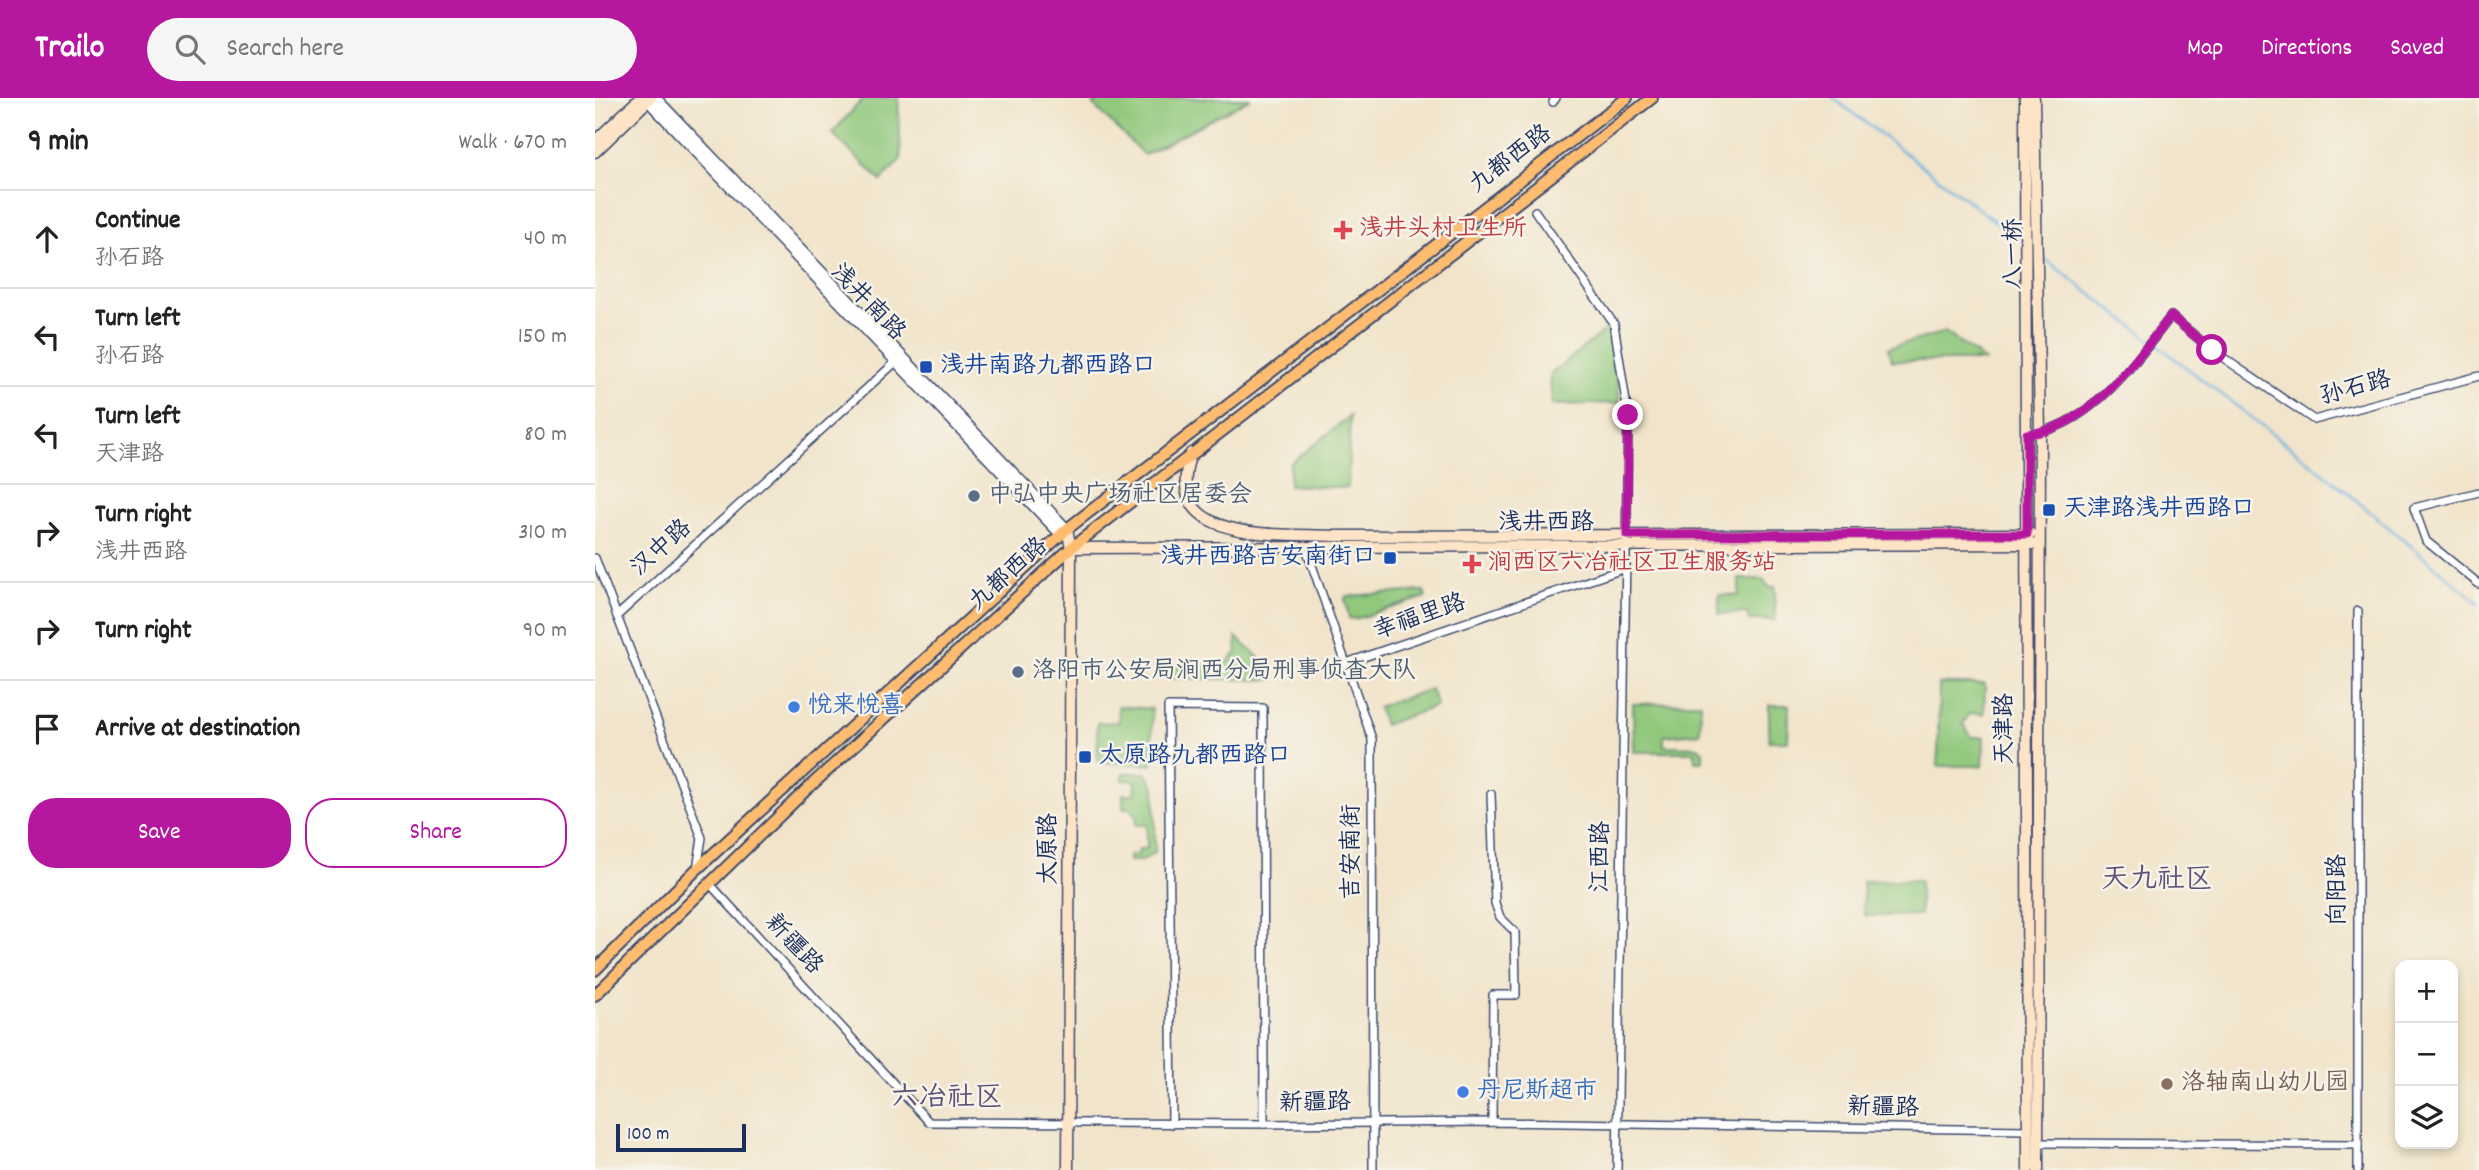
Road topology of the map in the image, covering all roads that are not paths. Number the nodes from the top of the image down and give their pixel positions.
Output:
1 (1627, 98) edge
2 (1652, 98) edge
3 (2025, 98) edge
4 (2033, 98) edge
5 (648, 99) edge
6 (595, 141) edge
7 (595, 152) edge
8 (1535, 211) dead end
9 (2028, 289) joint
10 (2036, 302) joint
11 (899, 359) junction
12 (2479, 376) edge
13 (2040, 433) junction
14 (2027, 434) junction
15 (1191, 453) junction
16 (2479, 492) edge
17 (1064, 532) junction
18 (2027, 539) junction
19 (2039, 539) junction
20 (1627, 540) junction
21 (1305, 545) junction
22 (1071, 548) junction
23 (595, 558) edge
24 (1626, 569) junction
25 (2479, 584) edge
26 (2358, 611) dead end
27 (617, 615) junction
28 (1346, 663) junction
29 (1491, 794) dead end
30 (697, 869) junction
31 (709, 883) junction
32 (595, 970) edge
33 (595, 995) edge
34 (1492, 1122) junction
35 (1373, 1123) junction
36 (1068, 1124) junction
37 (1172, 1124) junction
38 (1264, 1124) junction
39 (1616, 1125) junction
40 (2028, 1130) junction
41 (2033, 1143) junction
42 (2358, 1145) junction
43 (1068, 1170) edge
44 (1373, 1170) edge
45 (1616, 1170) edge
46 (2028, 1170) edge
47 (2038, 1170) edge
48 (2358, 1170) edge

1 - 17 main road, 九都西路
2 - 15 main road, 九都西路
3 - 9 main road, 八一桥
4 - 10 main road, 八一桥
5 - 6 main road
5 - 7 main road
5 - 11 street, 浅井南路
8 - 20 street, 江西路
9 - 14 main road, 天津路
10 - 13 main road, 天津路
11 - 17 street, 浅井南路
11 - 27 street, 汉中路
12 - 13 street, 孙石路
13 - 14 street, 孙石路
13 - 19 main road, 天津路
14 - 18 main road, 天津路
15 - 20 main road, 浅井西路
15 - 22 main road, 九都西路
16 - 25 street
17 - 22 main road, 太原路
17 - 30 main road, 九都西路
18 - 19 main road, 浅井西路
18 - 20 main road, 浅井西路
18 - 40 main road, 天津路
19 - 41 main road, 天津路
20 - 21 main road, 浅井西路
20 - 24 street, 江西路
21 - 22 main road, 浅井西路
21 - 28 street, 吉安南街
22 - 31 main road, 九都西路
22 - 36 main road, 太原路
23 - 27 street
24 - 28 street, 幸福里路
24 - 39 street, 江西路
26 - 42 street, 向阳路
27 - 30 street
28 - 35 street, 吉安南街
29 - 34 street
30 - 32 main road, 九都西路
31 - 33 main road, 九都西路
31 - 36 street, 新疆路
34 - 35 street, 新疆路
34 - 39 street, 新疆路
35 - 38 street, 新疆路
35 - 44 street, 吉安南街
36 - 37 street, 新疆路
36 - 43 main road, 太原路
37 - 38 street, 新疆路
37 - 38 street
39 - 40 street, 新疆路
39 - 45 street, 江西路
40 - 41 main road, 天津路
41 - 42 street
41 - 46 main road, 天津路
41 - 47 main road, 天津路
42 - 48 street, 向阳路

